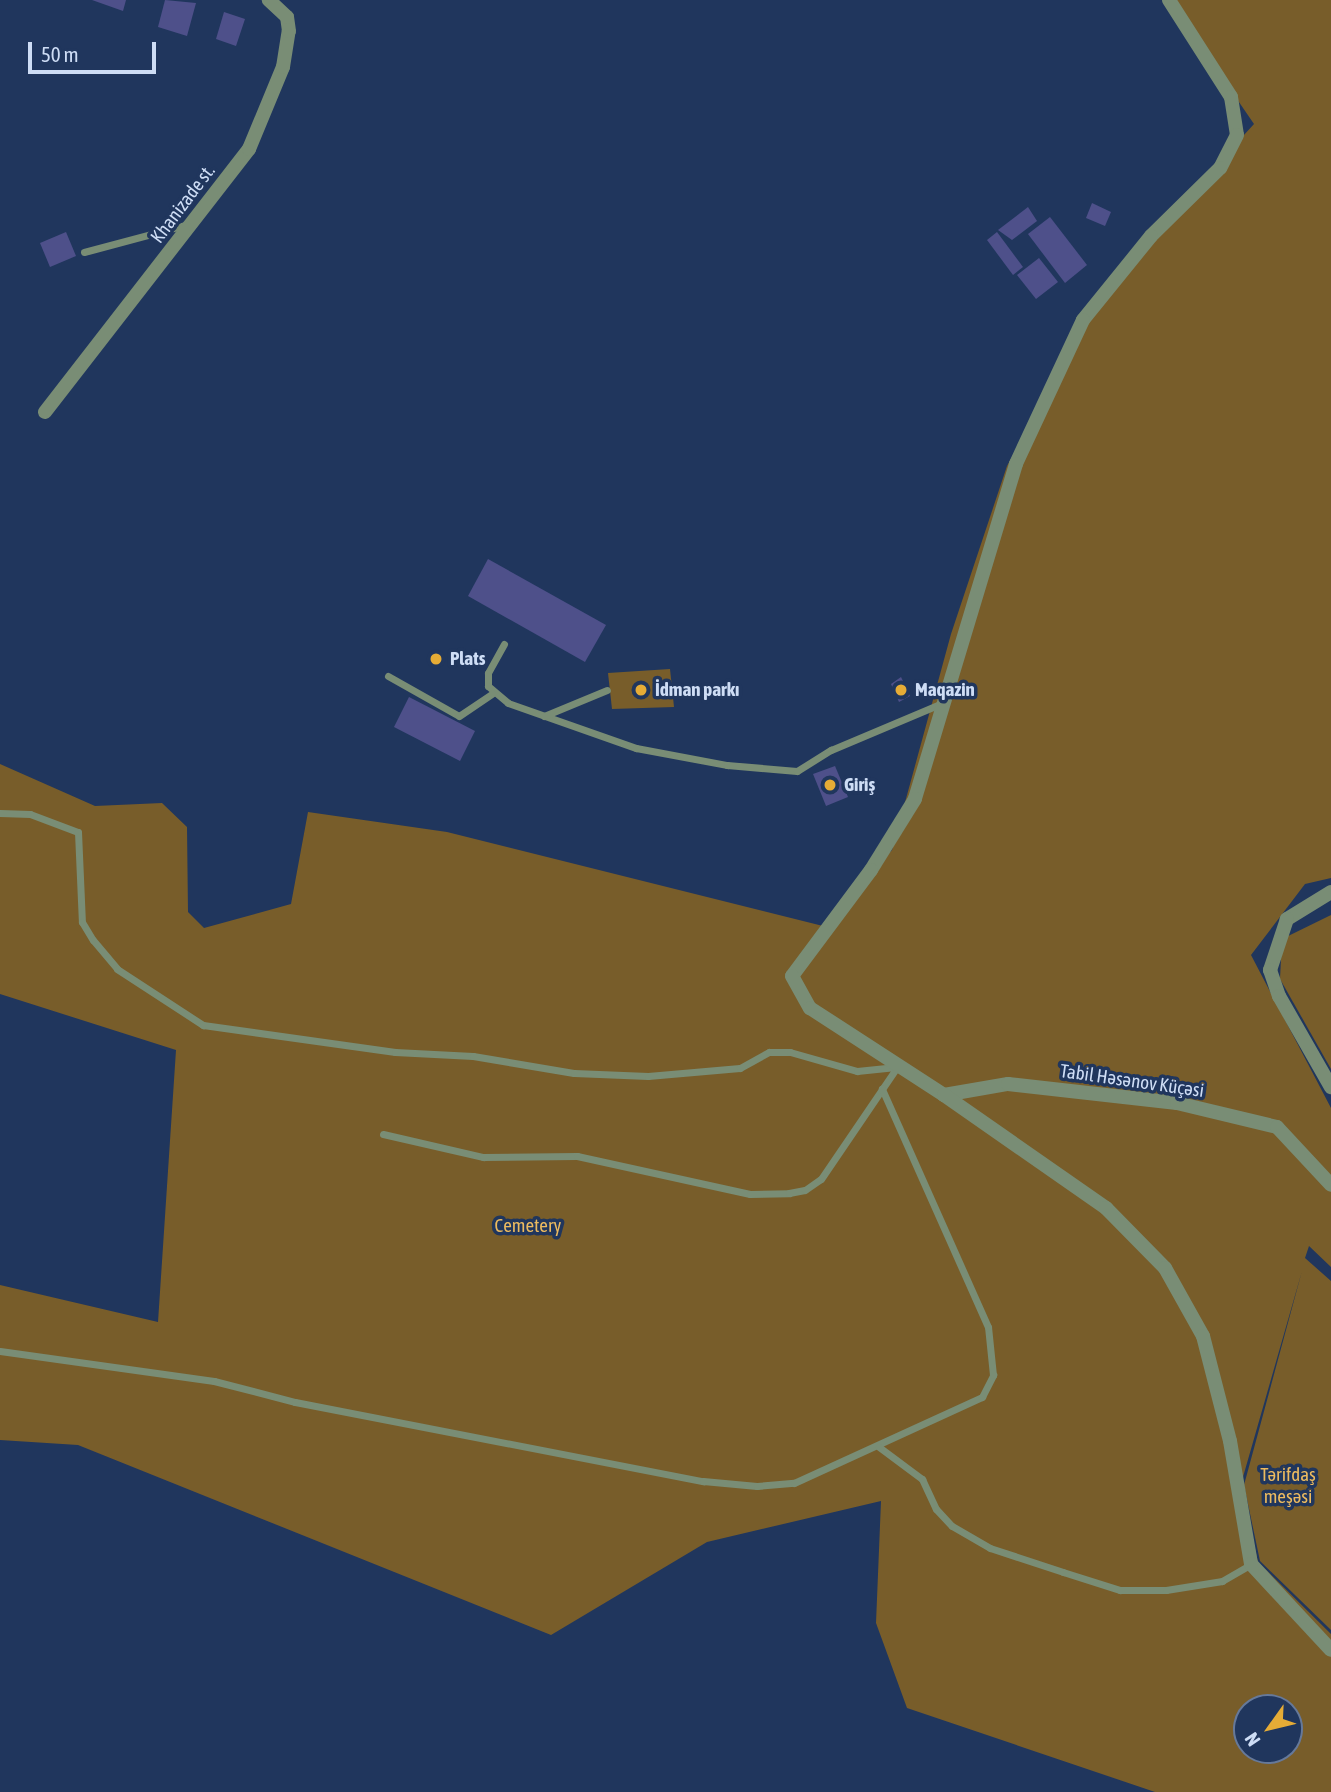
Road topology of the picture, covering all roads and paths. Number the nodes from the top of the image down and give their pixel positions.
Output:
1 (269, 0) edge
2 (1170, 0) edge
3 (196, 222) junction
4 (84, 252) dead end
5 (45, 412) dead end
6 (504, 644) dead end
7 (388, 676) dead end
8 (607, 690) dead end
9 (492, 694) junction
10 (943, 703) junction
11 (543, 717) junction
12 (0, 813) edge
13 (1331, 892) edge
14 (897, 1067) junction
15 (1331, 1087) edge
16 (882, 1089) junction
17 (944, 1095) junction
18 (383, 1134) dead end
19 (1331, 1185) edge
20 (0, 1351) edge
21 (879, 1447) junction
22 (1251, 1564) junction
23 (1331, 1650) edge

1 - 3 street, Khanizade st.
2 - 10 street
3 - 4 lane
3 - 5 street, Khanizade st.
6 - 9 lane
7 - 9 lane
8 - 11 lane
9 - 11 lane
10 - 11 lane
10 - 14 street
12 - 14 lane
13 - 15 street
14 - 16 lane
14 - 17 street
16 - 18 lane
16 - 21 lane
17 - 19 street, Tabil Həsənov Küçəsi
17 - 22 street
20 - 21 lane
21 - 22 lane
22 - 23 street

